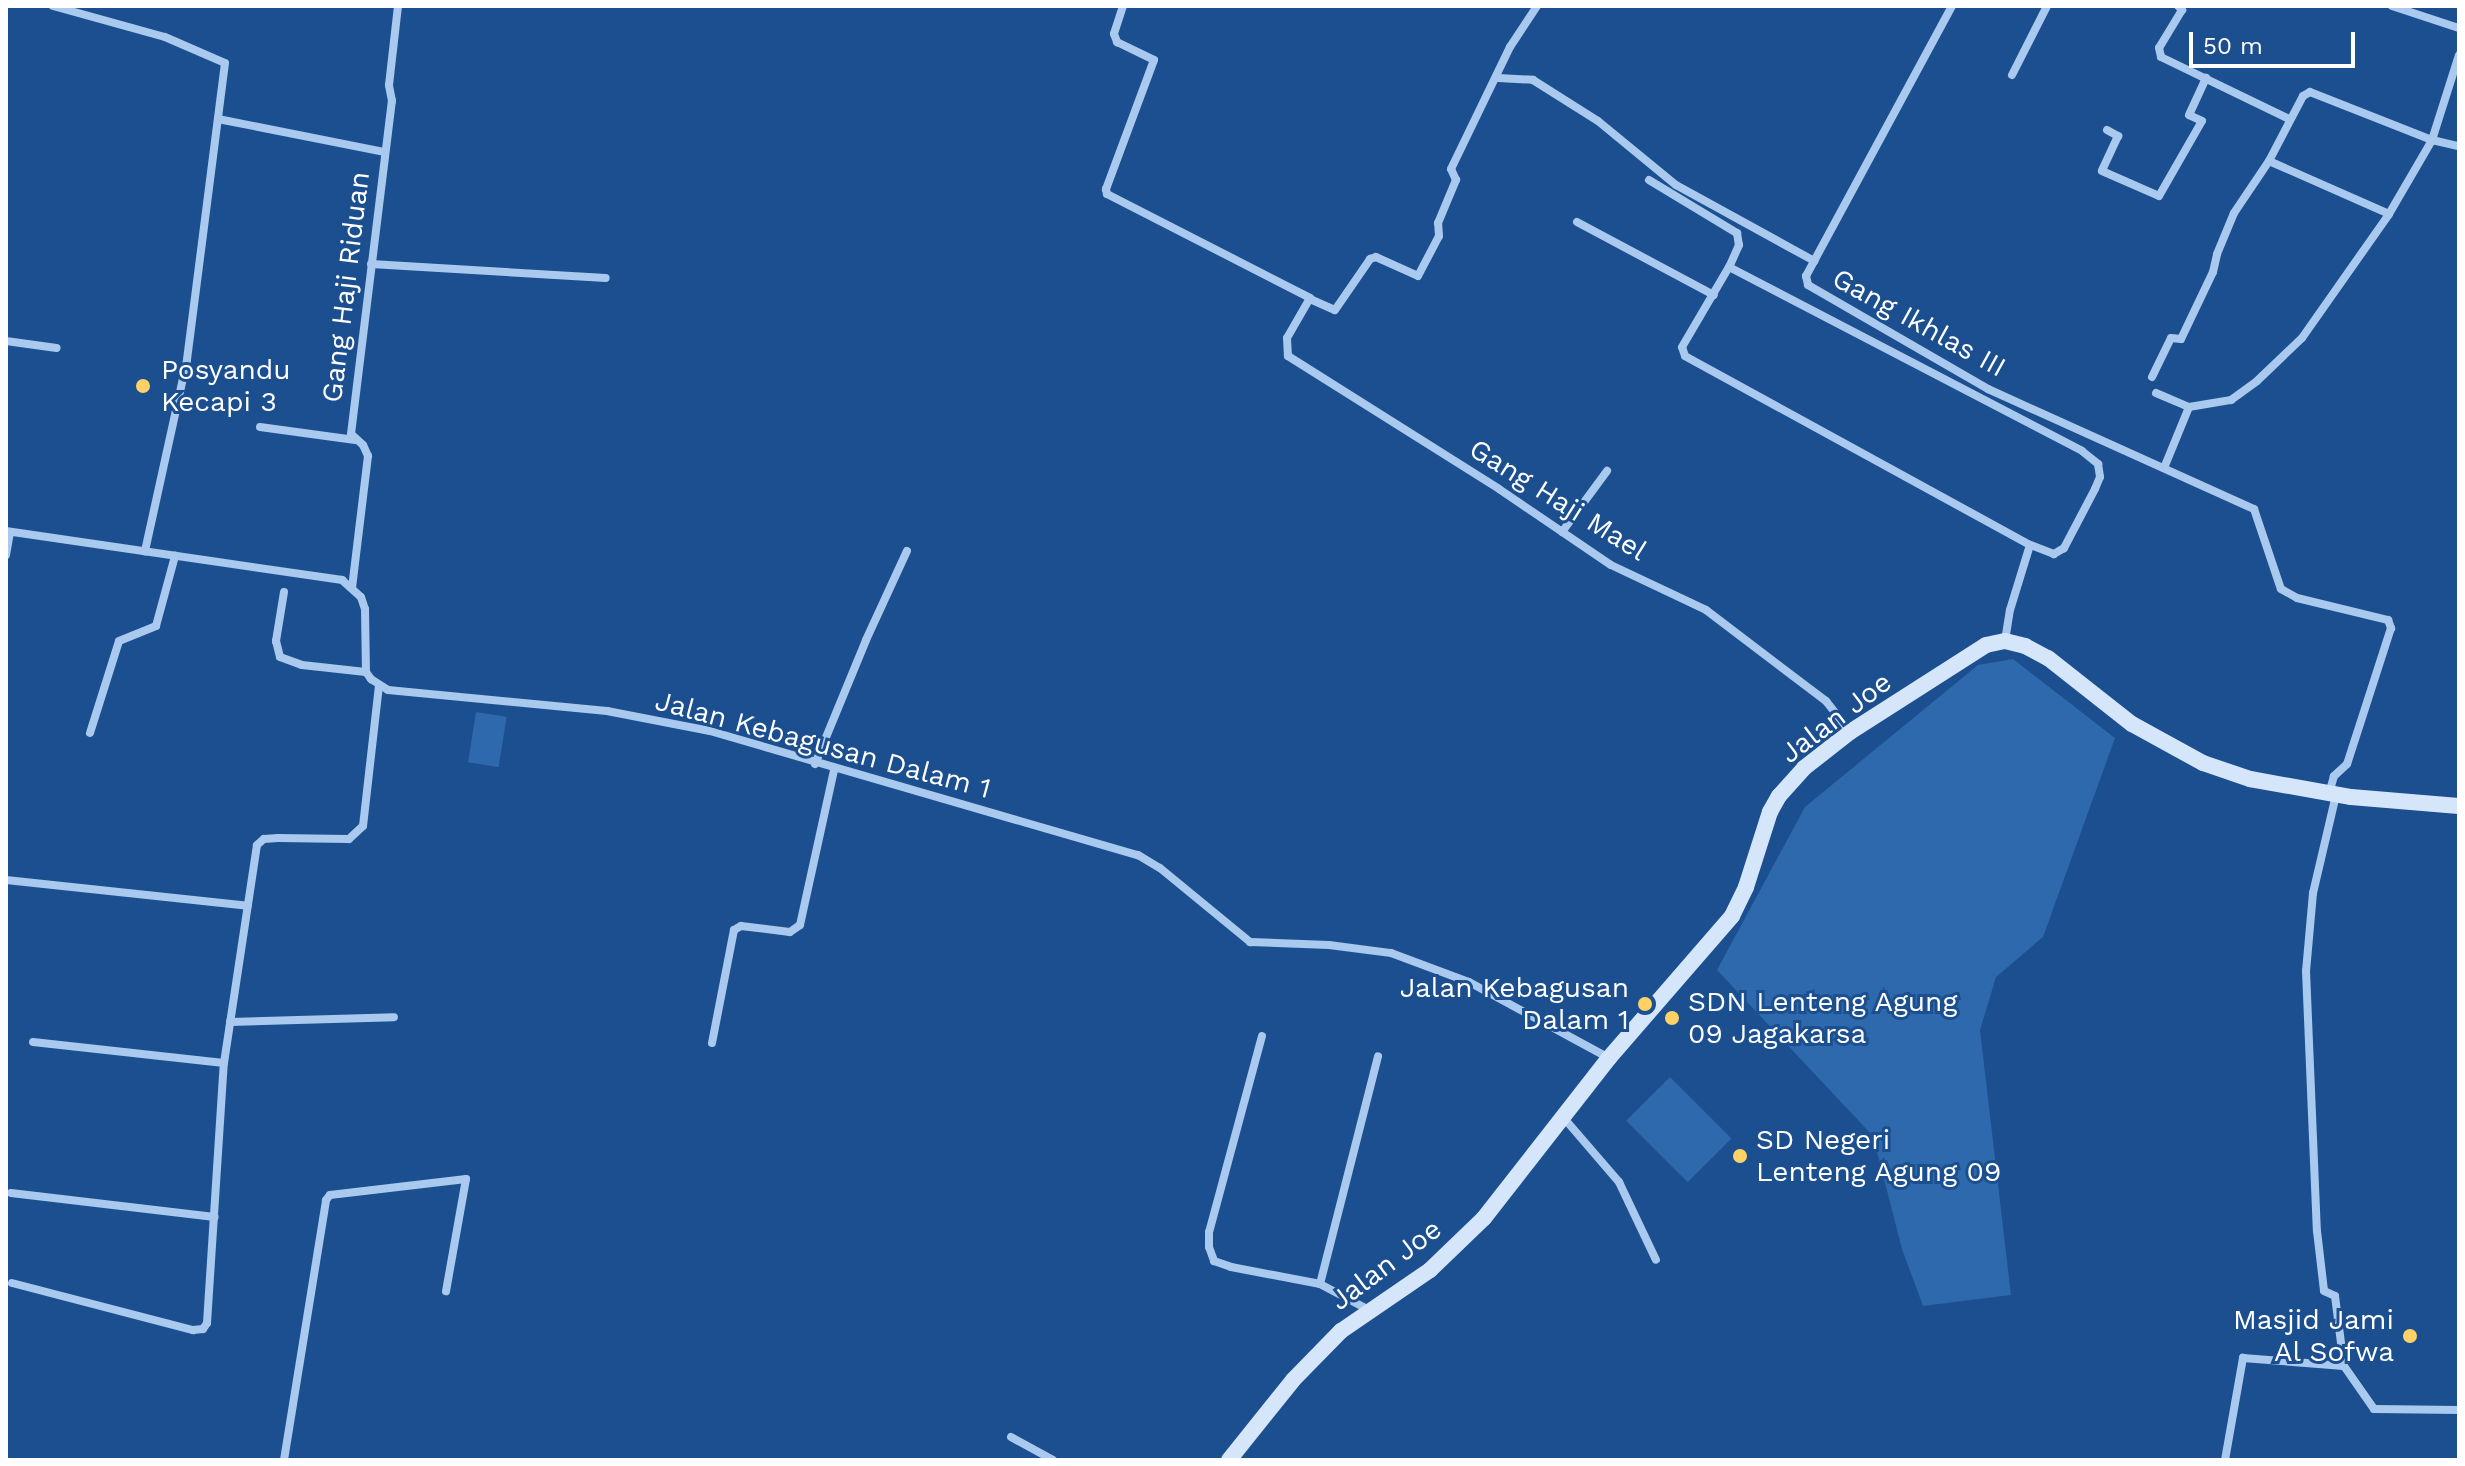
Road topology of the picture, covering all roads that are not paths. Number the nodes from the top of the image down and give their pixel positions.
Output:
1 (53, 6) edge
2 (398, 6) edge
3 (1123, 6) edge
4 (1537, 6) edge
5 (1952, 6) edge
6 (2047, 6) edge
7 (2178, 6) edge
8 (2392, 6) edge
9 (2459, 28) edge
10 (2459, 55) edge
11 (2012, 75) dead end
12 (1498, 78) junction
13 (2206, 78) junction
14 (218, 119) junction
15 (2289, 119) junction
16 (2107, 130) dead end
17 (2432, 140) junction
18 (2459, 146) edge
19 (384, 152) junction
20 (2269, 161) junction
21 (1649, 180) dead end
22 (2389, 214) junction
23 (1577, 222) dead end
24 (1814, 261) junction
25 (371, 264) junction
26 (1729, 267) junction
27 (606, 278) dead end
28 (1714, 295) junction
29 (1308, 298) junction
30 (6, 341) edge
31 (57, 348) dead end
32 (2152, 377) dead end
33 (2156, 393) dead end
34 (2189, 407) junction
35 (260, 427) dead end
36 (355, 440) junction
37 (2164, 468) junction
38 (1607, 471) dead end
39 (8, 531) edge
40 (1562, 532) junction
41 (2030, 545) junction
42 (145, 551) junction
43 (907, 551) dead end
44 (6, 555) edge
45 (175, 556) junction
46 (352, 588) junction
47 (284, 592) dead end
48 (2005, 641) junction
49 (366, 672) junction
50 (379, 685) junction
51 (1850, 732) junction
52 (90, 733) dead end
53 (815, 764) junction
54 (834, 770) junction
55 (2338, 795) junction
56 (2459, 806) edge
57 (6, 880) edge
58 (248, 906) junction
59 (394, 1017) dead end
60 (230, 1022) junction
61 (1262, 1036) dead end
62 (33, 1042) dead end
63 (712, 1043) dead end
64 (1378, 1056) dead end
65 (1609, 1058) junction
66 (224, 1063) junction
67 (1563, 1116) junction
68 (11, 1193) dead end
69 (215, 1217) junction
70 (1656, 1260) dead end
71 (12, 1283) dead end
72 (1320, 1284) junction
73 (446, 1291) dead end
74 (1369, 1310) junction
75 (2346, 1368) junction
76 (2459, 1410) edge
77 (1011, 1437) dead end
78 (284, 1460) edge
79 (1053, 1460) edge
80 (1229, 1460) edge
81 (2225, 1460) edge

1 - 14 street
2 - 19 street
3 - 29 street
4 - 12 street
5 - 24 street, Gang Ikhlas III
6 - 11 street
7 - 13 street
8 - 9 street
10 - 17 street
12 - 24 street
12 - 29 street
13 - 15 street
13 - 16 street
14 - 19 street, Gang Haji Riduan
14 - 42 street
15 - 17 street
15 - 20 street
17 - 18 street
17 - 22 street
19 - 25 street, Gang Haji Riduan
20 - 22 street
20 - 32 street
21 - 26 street
22 - 34 street
23 - 28 street
24 - 37 street, Gang Ikhlas III
25 - 27 street
25 - 36 street, Gang Haji Riduan
26 - 28 street
26 - 41 street
28 - 41 street
29 - 40 street, Gang Haji Mael
30 - 31 street
33 - 34 street
34 - 37 street
35 - 36 street
36 - 46 street, Gang Haji Riduan
37 - 55 street, Gang Ikhlas III
38 - 40 street
39 - 42 street
39 - 44 street
40 - 51 street, Gang Haji Mael
41 - 48 street
42 - 45 street
43 - 53 street
45 - 46 street
45 - 52 street
46 - 49 street
47 - 49 street
48 - 51 street, Jalan Joe
48 - 55 street
49 - 50 street
50 - 53 street, Jalan Kebagusan Dalam 1
50 - 58 street
51 - 65 street, Jalan Joe
53 - 54 street, Jalan Kebagusan Dalam 1
54 - 63 street
54 - 65 street, Jalan Kebagusan Dalam 1
55 - 56 street
55 - 75 street
57 - 58 street
58 - 60 street
59 - 60 street
60 - 66 street
61 - 72 street
62 - 66 street
64 - 72 street
65 - 67 street, Jalan Joe
66 - 69 street
67 - 70 street
67 - 74 street, Jalan Joe
68 - 69 street
69 - 71 street
72 - 74 street
73 - 78 street
74 - 80 street, Jalan Joe
75 - 76 street
75 - 81 street
77 - 79 street

